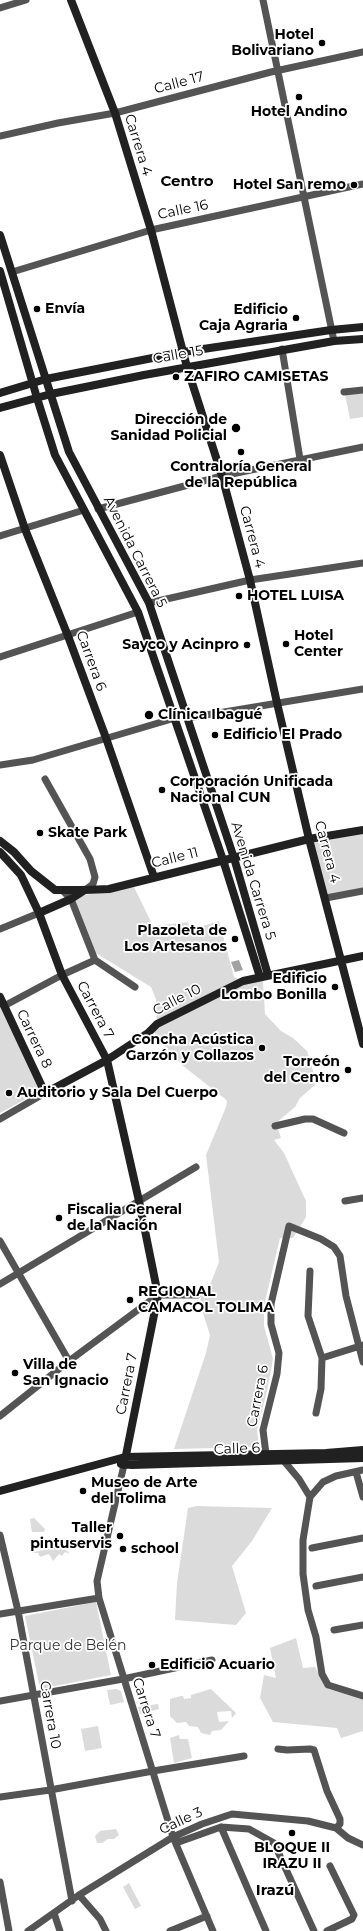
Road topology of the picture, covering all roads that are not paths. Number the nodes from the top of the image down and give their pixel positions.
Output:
1 (26, 0) edge
2 (71, 0) edge
3 (263, 0) edge
4 (0, 8) edge
5 (363, 52) edge
6 (278, 71) junction
7 (115, 113) junction
8 (0, 136) edge
9 (363, 184) edge
10 (304, 198) junction
11 (151, 230) junction
12 (0, 235) edge
13 (0, 271) edge
14 (12, 272) junction
15 (363, 327) edge
16 (331, 330) junction
17 (363, 340) edge
18 (334, 341) junction
19 (282, 349) junction
20 (183, 352) junction
21 (187, 367) junction
22 (46, 379) junction
23 (33, 383) junction
24 (363, 390) edge
25 (344, 392) dead end
26 (0, 393) edge
27 (51, 394) junction
28 (37, 398) junction
29 (0, 408) edge
30 (363, 447) edge
31 (0, 455) edge
32 (300, 459) junction
33 (222, 476) junction
34 (98, 509) junction
35 (84, 510) junction
36 (25, 529) junction
37 (0, 536) edge
38 (363, 563) edge
39 (250, 580) junction
40 (149, 603) junction
41 (138, 612) junction
42 (68, 636) junction
43 (0, 657) edge
44 (363, 689) edge
45 (277, 703) junction
46 (175, 718) junction
47 (188, 718) junction
48 (106, 738) junction
49 (0, 765) edge
50 (45, 779) dead end
51 (363, 830) edge
52 (309, 839) junction
53 (0, 841) edge
54 (0, 852) edge
55 (234, 858) junction
56 (223, 860) junction
57 (154, 877) junction
58 (85, 890) junction
59 (363, 891) edge
60 (63, 892) junction
61 (326, 898) junction
62 (71, 899) junction
63 (39, 913) junction
64 (0, 929) edge
65 (363, 956) edge
66 (95, 960) junction
67 (342, 960) junction
68 (62, 975) junction
69 (268, 975) junction
70 (260, 977) junction
71 (135, 987) dead end
72 (0, 997) edge
73 (4, 1006) junction
74 (363, 1044) edge
75 (106, 1060) junction
76 (45, 1093) junction
77 (0, 1119) edge
78 (275, 1126) dead end
79 (344, 1133) dead end
80 (196, 1167) dead end
81 (363, 1198) edge
82 (139, 1201) junction
83 (345, 1201) dead end
84 (0, 1241) edge
85 (310, 1270) dead end
86 (19, 1273) junction
87 (0, 1284) edge
88 (158, 1295) junction
89 (197, 1295) dead end
90 (361, 1346) edge
91 (322, 1358) junction
92 (69, 1361) junction
93 (363, 1362) edge
94 (316, 1413) dead end
95 (0, 1416) edge
96 (363, 1450) edge
97 (266, 1454) junction
98 (363, 1458) edge
99 (283, 1460) junction
100 (125, 1461) junction
101 (360, 1471) edge
102 (0, 1491) edge
103 (310, 1497) junction
104 (363, 1498) edge
105 (0, 1535) edge
106 (363, 1538) edge
107 (312, 1548) dead end
108 (363, 1577) edge
109 (316, 1586) dead end
110 (99, 1598) junction
111 (18, 1611) junction
112 (0, 1614) edge
113 (363, 1625) edge
114 (334, 1630) dead end
115 (212, 1660) dead end
116 (123, 1679) junction
117 (33, 1695) junction
118 (363, 1696) edge
119 (0, 1701) edge
120 (278, 1749) dead end
121 (244, 1756) dead end
122 (153, 1770) junction
123 (50, 1790) junction
124 (0, 1797) edge
125 (221, 1827) junction
126 (336, 1828) junction
127 (174, 1840) junction
128 (363, 1845) edge
129 (330, 1866) dead end
130 (0, 1882) edge
131 (79, 1895) junction
132 (72, 1901) junction
133 (54, 1913) junction
134 (207, 1916) junction
135 (9, 1931) edge
136 (28, 1931) edge
137 (60, 1931) edge
138 (106, 1931) edge
139 (170, 1931) edge
140 (213, 1931) edge
141 (266, 1931) edge
142 (314, 1931) edge
143 (327, 1931) edge

1 - 4 street
2 - 7 main road, Carrera 4
3 - 6 street
5 - 6 street, Calle 17
6 - 7 street, Calle 17
6 - 10 street
7 - 8 street, Calle 17
7 - 11 main road, Carrera 4
9 - 10 street, Calle 16
10 - 11 street, Calle 16
10 - 16 street
11 - 14 street, Calle 16
11 - 20 main road, Carrera 4
12 - 14 main road, Avenida Carrera 5
13 - 23 main road, Avenida Carrera 5
14 - 22 main road, Avenida Carrera 5
15 - 16 main road, Calle 15
16 - 18 street
16 - 20 main road, Calle 15
17 - 18 main road, Calle 15
18 - 19 main road, Calle 15
19 - 21 main road, Calle 15
19 - 32 street
20 - 21 main road, Carrera 4
20 - 22 main road, Calle 15
21 - 27 main road, Calle 15
21 - 33 main road, Carrera 4
22 - 23 main road, Calle 15
22 - 27 main road, Avenida Carrera 5
23 - 26 main road, Calle 15
23 - 28 main road, Avenida Carrera 5
24 - 25 street
27 - 28 main road, Calle 15
27 - 34 main road, Avenida Carrera 5
28 - 29 main road, Calle 15
28 - 35 main road, Avenida Carrera 5
30 - 32 street
31 - 36 main road, Carrera 6
32 - 33 street
33 - 34 street
33 - 39 main road, Carrera 4
34 - 40 main road, Avenida Carrera 5
35 - 36 street
35 - 41 main road, Avenida Carrera 5
36 - 37 street
36 - 42 main road, Carrera 6
38 - 39 street
39 - 40 street
39 - 45 main road, Carrera 4
40 - 47 main road, Avenida Carrera 5
41 - 42 street
41 - 46 main road, Avenida Carrera 5
42 - 43 street
42 - 48 main road, Carrera 6
44 - 45 street
45 - 47 street
45 - 52 main road, Carrera 4
46 - 48 street
46 - 56 main road, Avenida Carrera 5
47 - 55 main road, Avenida Carrera 5
48 - 49 street
48 - 57 main road, Carrera 6
50 - 58 street
51 - 52 main road, Calle 11
52 - 55 main road, Calle 11
52 - 61 main road, Carrera 4
53 - 60 main road
54 - 63 main road, Carrera 7
55 - 56 main road, Calle 11
55 - 69 main road, Avenida Carrera 5
56 - 57 main road, Calle 11
56 - 70 main road, Avenida Carrera 5
57 - 58 main road, Calle 11
58 - 60 main road, Calle 11
58 - 62 main road
59 - 61 street
60 - 62 street
61 - 67 main road, Carrera 4
62 - 63 main road
62 - 66 street
63 - 64 street
63 - 68 main road, Carrera 7
65 - 67 main road, Calle 10
66 - 68 street
66 - 71 street
67 - 69 main road, Calle 10
67 - 74 main road, Carrera 4
68 - 73 street
68 - 75 main road, Carrera 7
69 - 70 main road, Calle 10
70 - 75 main road, Calle 10
72 - 73 main road, Carrera 8
73 - 76 main road, Carrera 8
75 - 76 main road, Calle 10
75 - 82 main road, Carrera 7
76 - 77 street, Calle 10
78 - 79 street
80 - 82 street
81 - 83 street
82 - 86 street
82 - 88 main road, Carrera 7
84 - 86 street
85 - 91 street
86 - 87 street
86 - 92 street
88 - 89 street
88 - 92 street
88 - 100 main road, Carrera 7
90 - 91 street
90 - 93 street
90 - 97 street, Carrera 6
91 - 94 street
92 - 95 street
96 - 97 main road, Calle 6
97 - 99 street
97 - 100 main road, Calle 6
98 - 99 main road, Calle 6
99 - 100 main road, Calle 6
99 - 103 street
100 - 102 main road, Calle 6
100 - 110 street, Carrera 7
101 - 103 street
101 - 104 street
103 - 118 street
105 - 111 street, Carrera 10
106 - 107 street
108 - 109 street
110 - 111 street
110 - 116 street, Carrera 7
111 - 112 street
111 - 117 street, Carrera 10
113 - 114 street
115 - 116 street
116 - 117 street
116 - 122 street, Carrera 7
117 - 119 street
117 - 123 street, Carrera 10
120 - 126 street
121 - 122 street
122 - 123 street
122 - 127 street, Carrera 7
123 - 124 street
123 - 132 street, Carrera 10
125 - 127 street, Calle 3
125 - 141 street
125 - 142 street, Calle 3
126 - 127 street, Calle 3
126 - 128 street, Calle 3
127 - 131 street, Calle 3
127 - 134 street, Carrera 7
129 - 143 street
130 - 135 street
131 - 132 street, Calle 3
131 - 138 street
132 - 133 street, Calle 3
133 - 136 street, Calle 3
133 - 137 street
134 - 139 street
134 - 140 street, Carrera 7

